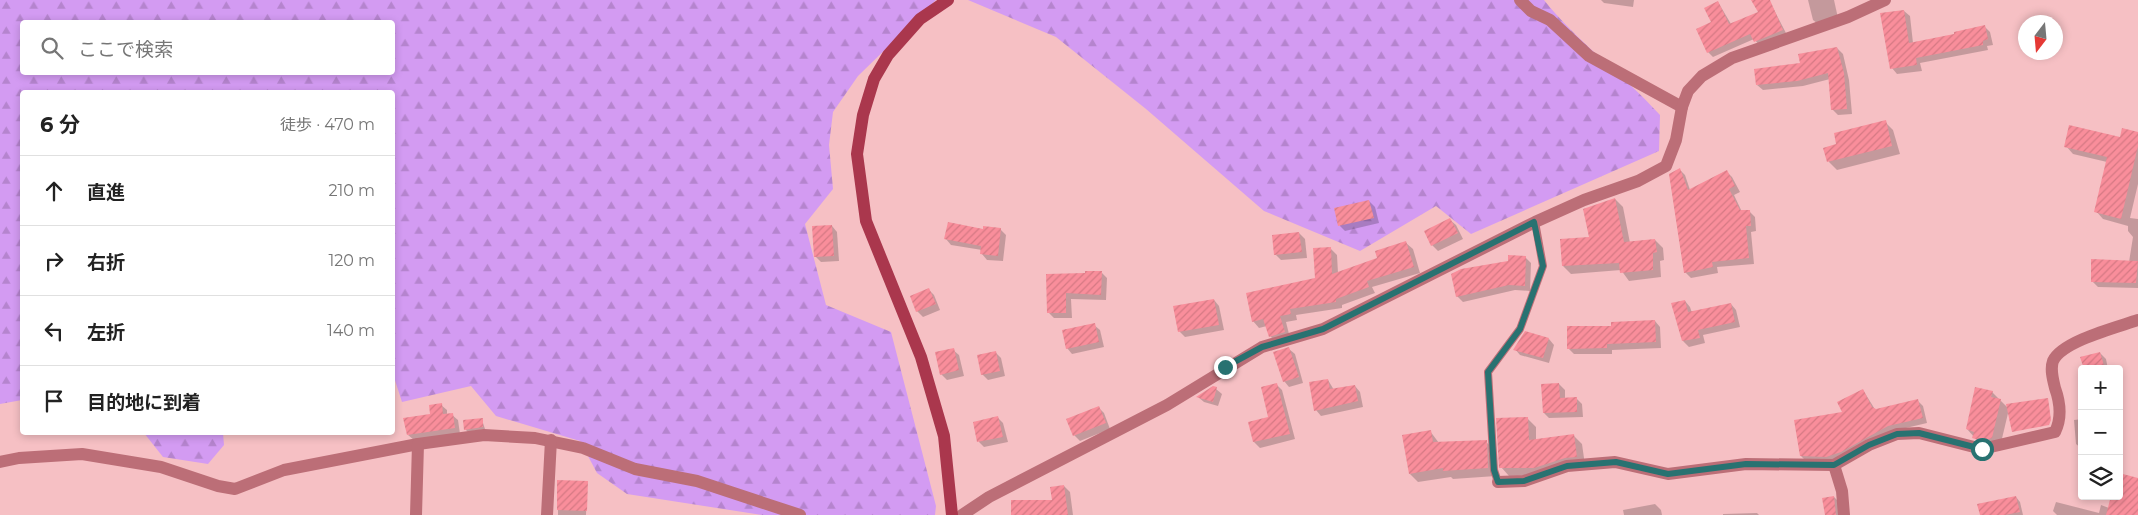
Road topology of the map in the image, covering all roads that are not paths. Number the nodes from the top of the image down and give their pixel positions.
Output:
1 (948, 0) edge
2 (1520, 0) edge
3 (1885, 0) edge
4 (1682, 107) junction
5 (1534, 222) junction
6 (2138, 320) edge
7 (551, 440) junction
8 (418, 444) junction
9 (0, 462) edge
10 (1834, 465) junction
11 (1498, 482) joint
12 (416, 515) edge
13 (547, 515) edge
14 (800, 515) edge
15 (952, 515) edge
16 (962, 515) edge
17 (1844, 515) edge

1 - 15 street
2 - 4 street
3 - 4 street
4 - 5 street
5 - 11 lane
5 - 16 street
6 - 10 street
7 - 8 street
7 - 13 street
7 - 14 street
8 - 9 street
8 - 12 street
10 - 11 street
10 - 17 street

